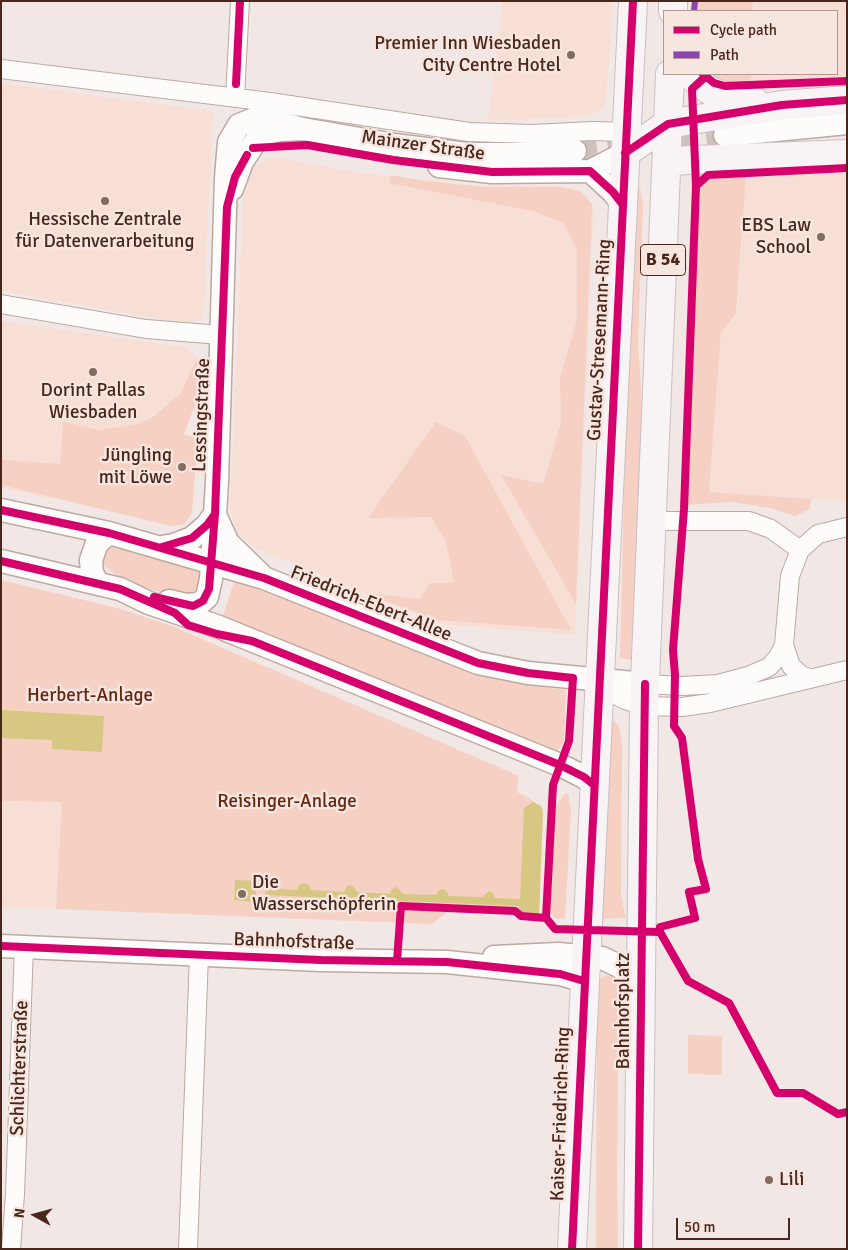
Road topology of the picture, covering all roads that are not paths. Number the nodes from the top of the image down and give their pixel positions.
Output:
1 (240, 1) edge
2 (633, 1) edge
3 (1, 69) edge
4 (670, 75) edge
5 (690, 75) edge
6 (236, 98) junction
7 (782, 104) junction
8 (844, 108) edge
9 (681, 121) junction
10 (304, 129) junction
11 (725, 135) tunnel mouth
12 (631, 142) junction
13 (253, 148) junction
14 (575, 151) tunnel mouth
15 (847, 154) edge
16 (667, 161) junction
17 (590, 171) junction
18 (622, 205) junction
19 (227, 207) junction
20 (1, 304) edge
21 (221, 336) junction
22 (1, 510) edge
23 (215, 514) junction
24 (652, 521) junction
25 (847, 527) edge
26 (109, 533) junction
27 (160, 547) junction
28 (800, 550) junction
29 (1, 561) edge
30 (212, 563) junction
31 (264, 578) junction
32 (109, 586) junction
33 (784, 645) junction
34 (847, 670) edge
35 (809, 678) junction
36 (599, 681) junction
37 (645, 695) junction
38 (594, 785) junction
39 (1, 946) edge
40 (24, 948) junction
41 (199, 955) junction
42 (584, 968) junction
43 (641, 989) junction
44 (11, 1249) edge
45 (188, 1249) edge
46 (572, 1249) edge
47 (638, 1249) edge

1 - 6 street
2 - 12 main road, Gustav-Stresemann-Ring / B 54
3 - 6 street, Mainzer Straße
4 - 9 main road, B 54
5 - 7 main road
6 - 12 street, Mainzer Straße
7 - 8 main road
7 - 9 main road
8 - 11 street
9 - 12 main road
9 - 16 main road, B 54
10 - 13 street, Mainzer Straße
10 - 14 street, Mainzer Straße
10 - 19 street, Lessingstraße
12 - 16 main road
12 - 17 street
12 - 18 main road, Gustav-Stresemann-Ring / B 54
13 - 17 street, Mainzer Straße
13 - 19 street, Lessingstraße
15 - 16 main road
16 - 24 main road, B 54
17 - 18 street
18 - 36 main road, Gustav-Stresemann-Ring / B 54
19 - 21 street, Lessingstraße
20 - 21 street
21 - 23 street, Lessingstraße
22 - 26 street, Friedrich-Ebert-Allee
23 - 27 street, Friedrich-Ebert-Allee
23 - 30 street, Lessingstraße
23 - 31 street
24 - 28 street
24 - 37 main road, B 54
25 - 28 street
26 - 27 street, Friedrich-Ebert-Allee
26 - 32 street
27 - 30 street, Friedrich-Ebert-Allee
28 - 33 street
29 - 32 street
30 - 31 street, Friedrich-Ebert-Allee
30 - 32 street, Lessingstraße
31 - 36 street, Friedrich-Ebert-Allee
32 - 38 street
33 - 35 street
33 - 37 street
34 - 35 street
35 - 37 street
36 - 37 street, Friedrich-Ebert-Allee
36 - 38 main road, Bahnhofsplatz / B 54
37 - 43 main road, Bahnhofsplatz / B 54
38 - 42 main road, Bahnhofsplatz / B 54
39 - 40 street, Bahnhofstraße
40 - 41 street, Bahnhofstraße
40 - 44 street, Schlichterstraße
41 - 42 street, Bahnhofstraße
41 - 45 street
42 - 43 street, Bahnhofstraße
42 - 46 main road, Kaiser-Friedrich-Ring / B 54
43 - 47 main road, Bahnhofsplatz / B 54

